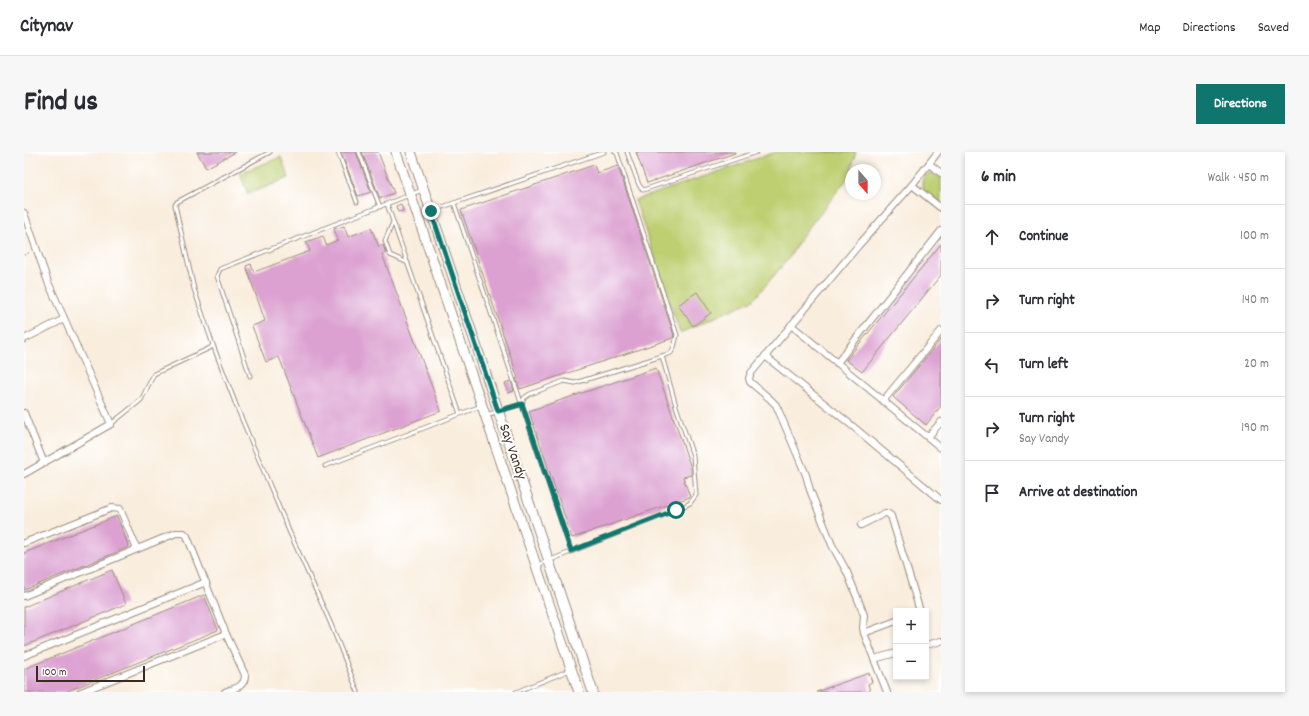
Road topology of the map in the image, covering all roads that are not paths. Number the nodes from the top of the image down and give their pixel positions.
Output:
1 (270, 152) edge
2 (338, 152) edge
3 (359, 152) edge
4 (396, 152) edge
5 (411, 152) edge
6 (604, 152) edge
7 (614, 152) edge
8 (627, 152) edge
9 (757, 152) edge
10 (938, 152) edge
11 (929, 164) junction
12 (941, 173) edge
13 (912, 185) junction
14 (424, 190) junction
15 (410, 195) junction
16 (357, 202) dead end
17 (454, 203) junction
18 (387, 204) junction
19 (380, 207) junction
20 (941, 208) edge
21 (431, 211) junction
22 (24, 213) edge
23 (393, 222) junction
24 (941, 231) edge
25 (408, 263) junction
26 (64, 319) junction
27 (791, 326) junction
28 (941, 331) edge
29 (24, 339) edge
30 (213, 345) junction
31 (662, 356) junction
32 (766, 356) junction
33 (837, 363) junction
34 (250, 376) dead end
35 (883, 401) junction
36 (522, 404) junction
37 (481, 406) junction
38 (498, 411) junction
39 (24, 413) edge
40 (460, 414) junction
41 (484, 415) junction
42 (941, 422) edge
43 (111, 424) junction
44 (928, 437) junction
45 (941, 448) edge
46 (44, 463) junction
47 (325, 466) dead end
48 (24, 474) edge
49 (941, 500) edge
50 (861, 525) dead end
51 (24, 543) edge
52 (137, 549) junction
53 (571, 551) junction
54 (549, 561) junction
55 (536, 566) junction
56 (206, 582) junction
57 (24, 596) edge
58 (919, 608) edge
59 (893, 622) edge
60 (864, 632) junction
61 (226, 634) junction
62 (941, 640) edge
63 (929, 644) edge
64 (893, 654) edge
65 (24, 656) edge
66 (874, 659) junction
67 (571, 669) junction
68 (81, 692) edge
69 (225, 692) edge
70 (358, 692) edge
71 (516, 692) edge
72 (579, 692) edge
73 (593, 692) edge
74 (887, 692) edge

1 - 30 lane
2 - 16 lane
3 - 19 lane
4 - 15 street, Say Vandy
5 - 14 street, Say Vandy
6 - 17 lane
7 - 31 lane
8 - 9 lane
10 - 11 street
11 - 12 street
11 - 13 street
13 - 20 street
13 - 27 street
14 - 15 lane
14 - 21 street, Say Vandy
15 - 18 lane
15 - 37 street, Say Vandy
17 - 21 lane
17 - 36 lane
18 - 19 lane
18 - 23 lane
19 - 34 lane
21 - 38 street, Say Vandy
22 - 26 street
23 - 25 lane
23 - 25 lane
24 - 33 street
25 - 40 lane
26 - 29 street
26 - 43 street
27 - 32 street
27 - 33 street
28 - 35 street
30 - 43 lane
30 - 70 lane
31 - 36 lane
31 - 53 lane
32 - 49 street
32 - 60 street
33 - 35 street
35 - 44 street
36 - 38 lane
36 - 53 lane
37 - 40 lane
37 - 41 street, Say Vandy
38 - 41 lane
38 - 54 street, Say Vandy
39 - 46 street
40 - 47 lane
41 - 55 street, Say Vandy
42 - 44 street
43 - 46 street
44 - 45 street
46 - 48 street
50 - 58 street
51 - 52 street
52 - 56 street
52 - 57 street
53 - 54 lane
54 - 55 lane
54 - 73 street, Say Vandy
55 - 67 street, Say Vandy
56 - 61 street
56 - 65 street
59 - 60 street
60 - 66 street
61 - 68 street
61 - 69 street
62 - 63 street
64 - 66 street
66 - 74 street
67 - 71 lane
67 - 72 street, Say Vandy

